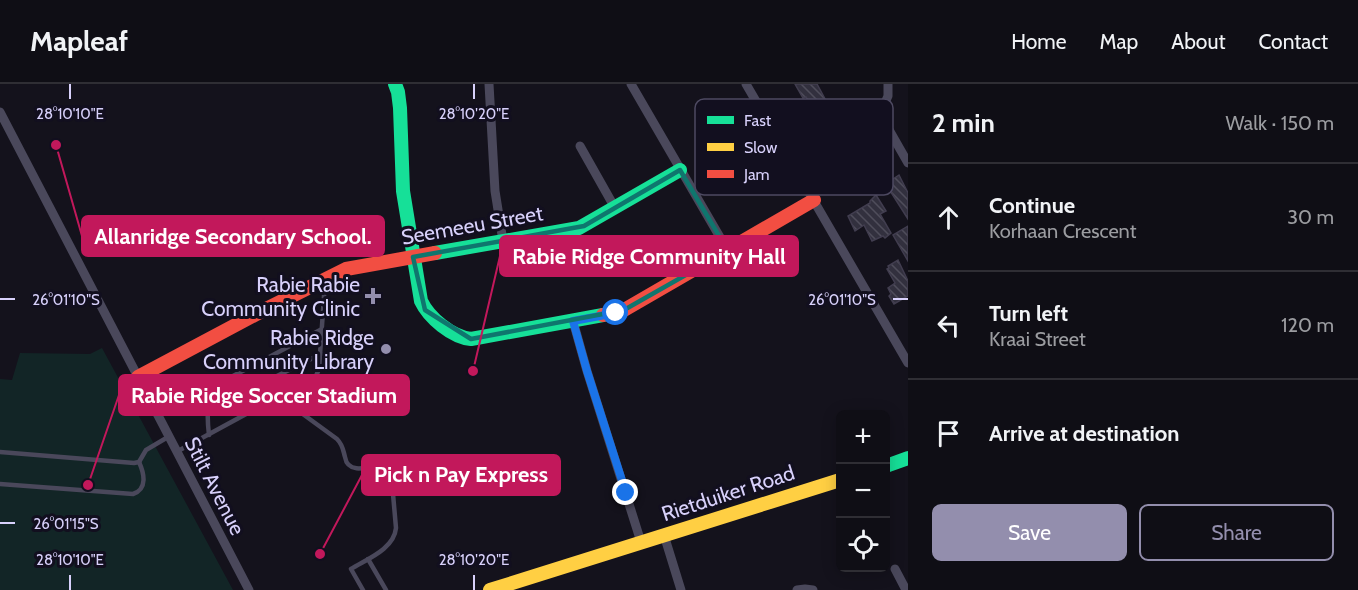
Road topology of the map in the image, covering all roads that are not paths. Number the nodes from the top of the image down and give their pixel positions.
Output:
1 (395, 84) edge
2 (489, 84) edge
3 (631, 84) edge
4 (746, 84) edge
5 (888, 84) edge
6 (755, 99) edge
7 (887, 99) edge
8 (0, 112) edge
9 (893, 137) edge
10 (580, 146) dead end
11 (908, 163) edge
12 (680, 170) junction
13 (811, 195) edge
14 (814, 200) junction
15 (615, 208) junction
16 (503, 241) junction
17 (728, 251) junction
18 (413, 257) junction
19 (325, 279) junction
20 (573, 321) junction
21 (322, 329) junction
22 (321, 354) junction
23 (906, 357) edge
24 (138, 377) junction
25 (288, 393) junction
26 (208, 409) junction
27 (209, 435) junction
28 (169, 436) junction
29 (0, 452) edge
30 (177, 452) junction
31 (908, 458) edge
32 (139, 462) junction
33 (890, 464) edge
34 (836, 481) edge
35 (0, 484) edge
36 (664, 535) junction
37 (641, 542) junction
38 (368, 559) junction
39 (895, 570) dead end
40 (249, 590) edge
41 (363, 590) edge
42 (384, 590) edge
43 (490, 590) edge
44 (681, 590) edge
45 (797, 590) edge
46 (813, 590) edge
47 (906, 590) edge

1 - 18 street
2 - 16 street
3 - 12 street
4 - 6 street
5 - 7 street
8 - 24 street, Stilt Avenue
9 - 11 street
10 - 15 street
12 - 15 street, Seemeeu Street
12 - 17 street
13 - 14 street
14 - 17 street
14 - 23 street
15 - 16 street, Seemeeu Street
16 - 18 street, Seemeeu Street
17 - 20 street
18 - 19 street, Seemeeu Street
18 - 20 street
19 - 21 lane
19 - 24 street, Seemeeu Street
20 - 37 street
21 - 22 lane
21 - 26 lane
22 - 25 lane
22 - 26 lane
24 - 28 street, Stilt Avenue
25 - 27 lane
25 - 38 lane
26 - 27 lane
27 - 30 lane
28 - 30 street, Stilt Avenue
28 - 32 lane
29 - 32 lane
30 - 40 street, Stilt Avenue
31 - 33 street
32 - 35 lane
34 - 36 street, Rietduiker Road
36 - 37 street, Rietduiker Road
36 - 44 street
37 - 43 street, Rietduiker Road
38 - 41 lane
38 - 42 lane
39 - 47 street
45 - 46 street

